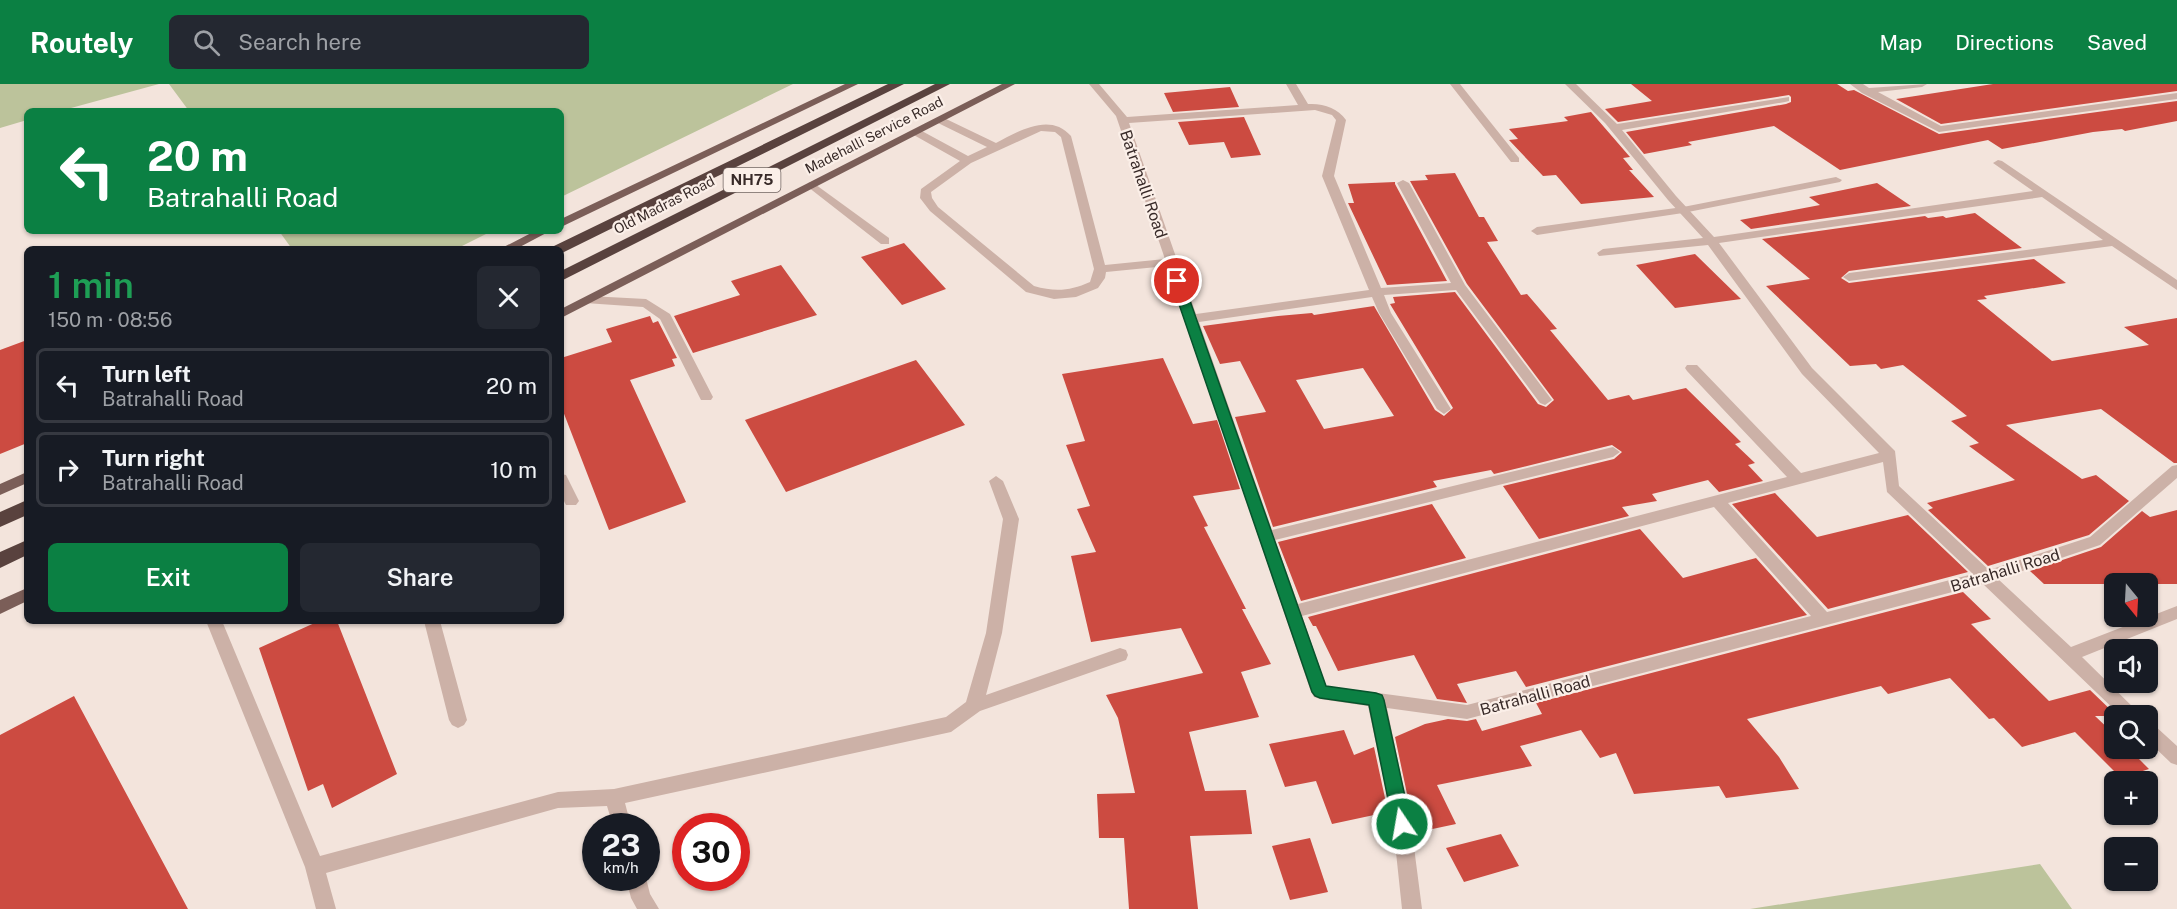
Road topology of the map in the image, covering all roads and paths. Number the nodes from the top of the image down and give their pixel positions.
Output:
1 (853, 84) edge
2 (898, 84) edge
3 (944, 84) edge
4 (1010, 84) edge
5 (1094, 84) edge
6 (1291, 84) edge
7 (1455, 84) edge
8 (1570, 84) edge
9 (1855, 84) edge
10 (1922, 84) edge
11 (1866, 91) junction
12 (2177, 96) edge
13 (1785, 99) dead end
14 (1304, 107) junction
15 (940, 120) junction
16 (1122, 120) junction
17 (1615, 128) junction
18 (916, 132) junction
19 (996, 147) junction
20 (1515, 160) dead end
21 (967, 161) junction
22 (1998, 163) dead end
23 (1836, 180) dead end
24 (1403, 183) dead end
25 (812, 185) junction
26 (2044, 193) junction
27 (1683, 210) junction
28 (564, 222) edge
29 (1537, 231) dead end
30 (538, 234) edge
31 (885, 241) dead end
32 (1711, 241) junction
33 (2115, 242) junction
34 (512, 246) edge
35 (564, 247) edge
36 (1603, 253) dead end
37 (1170, 262) junction
38 (1100, 269) junction
39 (564, 275) edge
40 (1849, 277) dead end
41 (1459, 286) junction
42 (2177, 286) edge
43 (1378, 292) junction
44 (589, 300) junction
45 (564, 312) edge
46 (1190, 319) junction
47 (1692, 368) dead end
48 (706, 397) dead end
49 (1545, 400) dead end
50 (1444, 408) dead end
51 (1613, 452) dead end
52 (1890, 455) junction
53 (2177, 470) edge
54 (24, 478) edge
55 (1798, 479) junction
56 (996, 481) dead end
57 (564, 485) edge
58 (0, 490) edge
59 (1717, 500) junction
60 (572, 501) dead end
61 (24, 508) edge
62 (0, 520) edge
63 (1266, 537) junction
64 (24, 549) edge
65 (0, 561) edge
66 (1985, 578) junction
67 (24, 596) edge
68 (0, 608) edge
69 (1292, 612) junction
70 (2177, 612) edge
71 (1824, 620) junction
72 (215, 624) edge
73 (433, 624) edge
74 (1120, 654) dead end
75 (2069, 655) junction
76 (1376, 700) junction
77 (2121, 705) edge
78 (974, 706) junction
79 (458, 720) dead end
80 (2158, 739) edge
81 (2177, 757) edge
82 (614, 797) junction
83 (618, 813) edge
84 (315, 867) junction
85 (639, 891) edge
86 (326, 909) edge
87 (649, 909) edge
88 (1413, 909) edge

1 - 28 main road
2 - 35 highway, Old Madras Road / NH75
3 - 39 highway, Old Madras Road / NH75
4 - 15 main road, Madehalli Service Road
5 - 16 street, Batrahalli Road
6 - 14 street
7 - 20 street
8 - 17 street
9 - 11 street
10 - 11 street
11 - 12 street
13 - 17 street
14 - 16 street
14 - 43 street
15 - 18 main road, Madehalli Service Road
15 - 19 street
16 - 37 street, Batrahalli Road
17 - 27 street
18 - 21 street
18 - 25 main road, Madehalli Service Road
19 - 21 street
19 - 38 street
21 - 38 street
22 - 26 street
23 - 27 street
24 - 41 street
25 - 31 street
25 - 44 main road, Madehalli Service Road
26 - 32 street
26 - 33 street
27 - 29 street
27 - 32 street
30 - 34 main road
32 - 36 street
32 - 52 street
33 - 40 street
33 - 42 street
37 - 38 street
37 - 46 street, Batrahalli Road
41 - 43 street
41 - 49 street
43 - 46 street
43 - 50 street
44 - 45 main road, Madehalli Service Road
44 - 48 street
46 - 63 street, Batrahalli Road
47 - 55 street
51 - 63 street
52 - 55 street
52 - 66 street
53 - 66 street, Batrahalli Road
54 - 58 main road
55 - 59 street
56 - 78 street
57 - 60 street
59 - 69 street
59 - 71 street
61 - 62 highway
63 - 69 street, Batrahalli Road
64 - 65 highway
66 - 71 street, Batrahalli Road
66 - 75 street
67 - 68 main road
69 - 76 street, Batrahalli Road
70 - 75 street
71 - 76 street, Batrahalli Road
72 - 84 street
73 - 79 street
74 - 78 street
75 - 77 street
76 - 88 street
78 - 82 street
80 - 81 street
82 - 83 street
82 - 84 street
84 - 86 street
85 - 87 street

